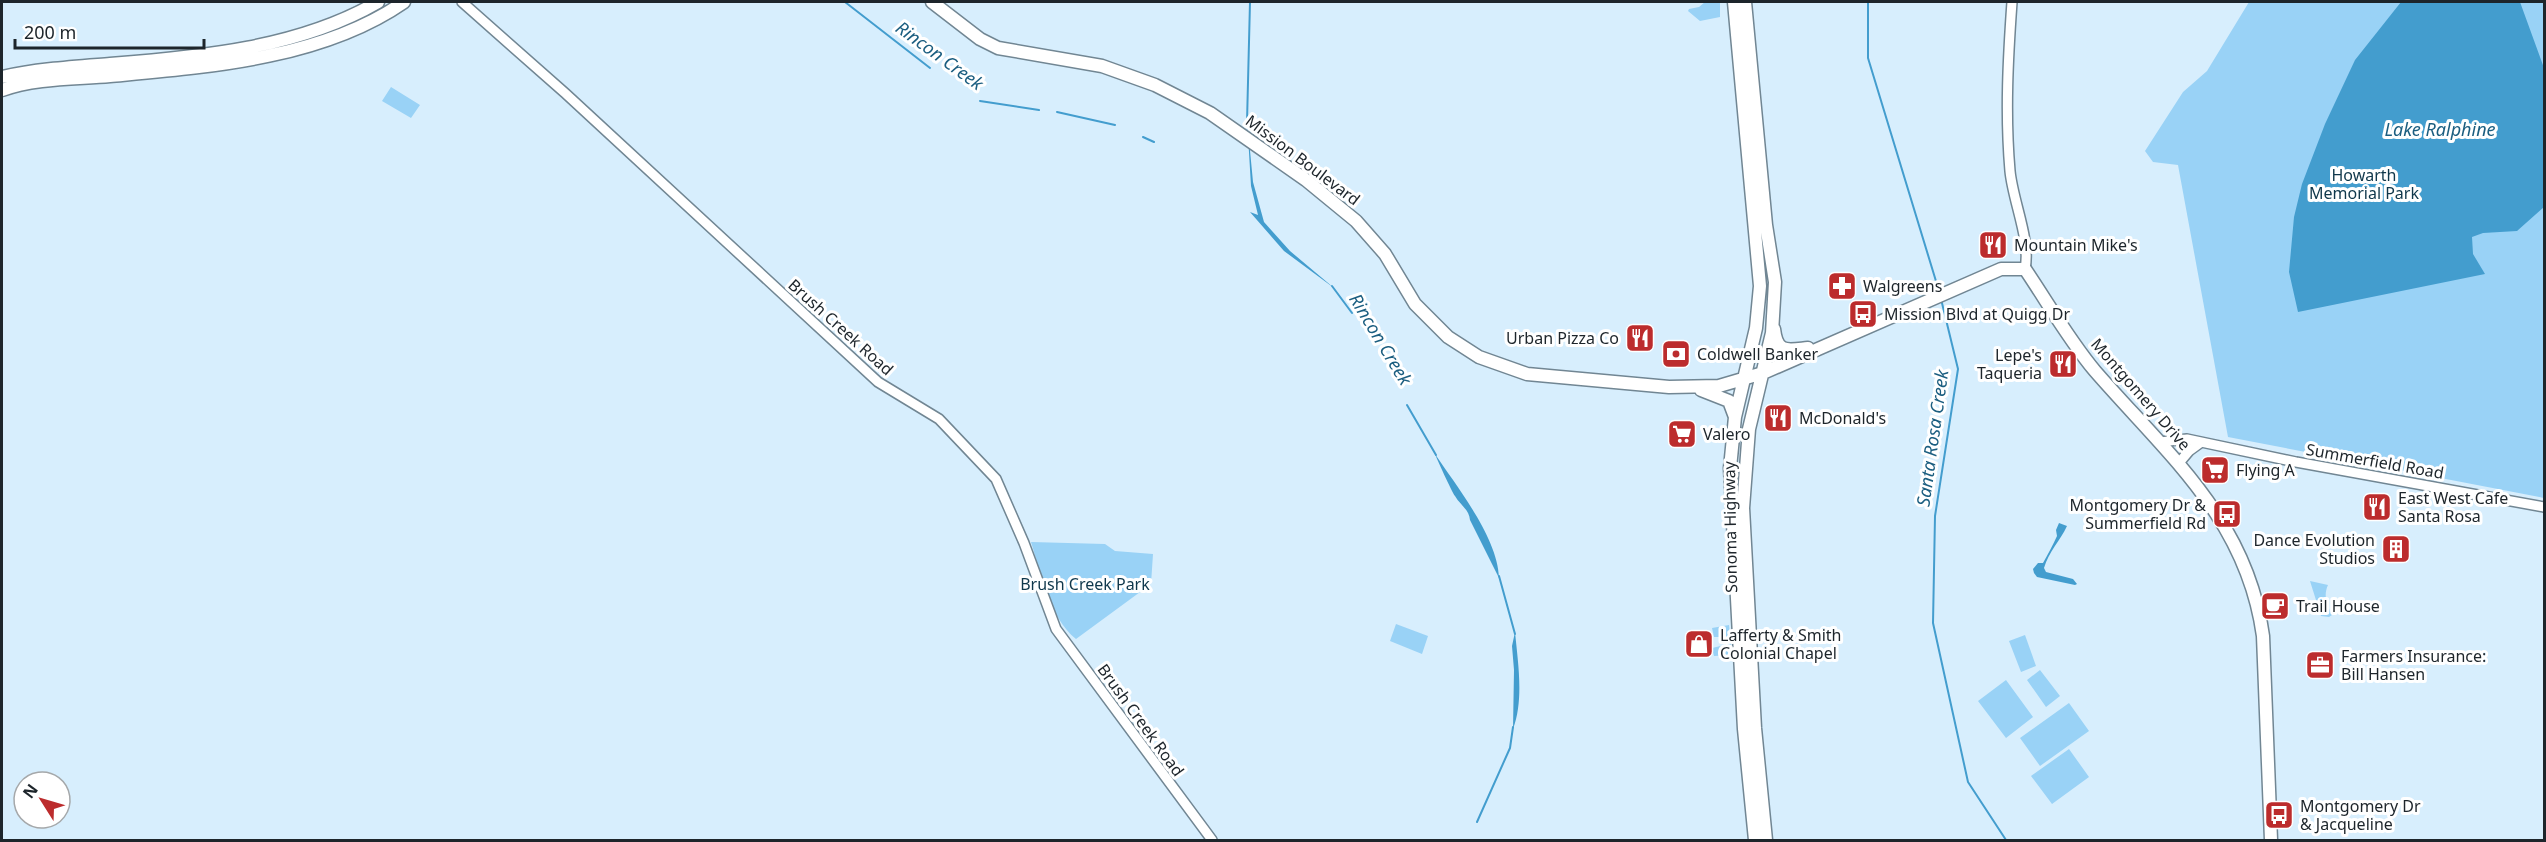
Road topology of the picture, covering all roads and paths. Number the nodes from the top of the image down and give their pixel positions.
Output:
1 (378, 2) edge
2 (404, 2) edge
3 (462, 2) edge
4 (932, 2) edge
5 (1734, 2) edge
6 (1745, 2) edge
7 (2012, 2) edge
8 (1743, 32) junction
9 (2, 77) edge
10 (2, 90) edge
11 (2025, 270) junction
12 (1773, 323) junction
13 (1821, 346) junction
14 (1762, 373) junction
15 (1745, 379) junction
16 (1696, 388) junction
17 (1735, 417) junction
18 (2160, 442) junction
19 (2200, 444) junction
20 (2178, 464) junction
21 (2544, 507) edge
22 (1212, 840) edge
23 (1755, 840) edge
24 (1766, 840) edge
25 (2271, 840) edge

1 - 9 main road
2 - 10 main road
3 - 22 street, Brush Creek Road
4 - 16 main road, Mission Boulevard
5 - 8 main road, Sonoma Highway
6 - 8 main road, Sonoma Highway
7 - 11 street
8 - 12 main road, Sonoma Highway
8 - 15 main road, Sonoma Highway
11 - 13 main road, Mission Boulevard
11 - 18 main road, Montgomery Drive
12 - 13 main road
12 - 14 main road, Sonoma Highway
13 - 14 main road, Mission Boulevard
14 - 15 main road, Mission Boulevard
14 - 24 main road, Sonoma Highway
15 - 16 main road, Mission Boulevard
15 - 17 main road, Sonoma Highway
16 - 17 main road
17 - 23 main road, Sonoma Highway
18 - 19 street, Summerfield Road
18 - 20 main road, Montgomery Drive
19 - 20 street
19 - 21 street, Summerfield Road
20 - 25 main road, Montgomery Drive

